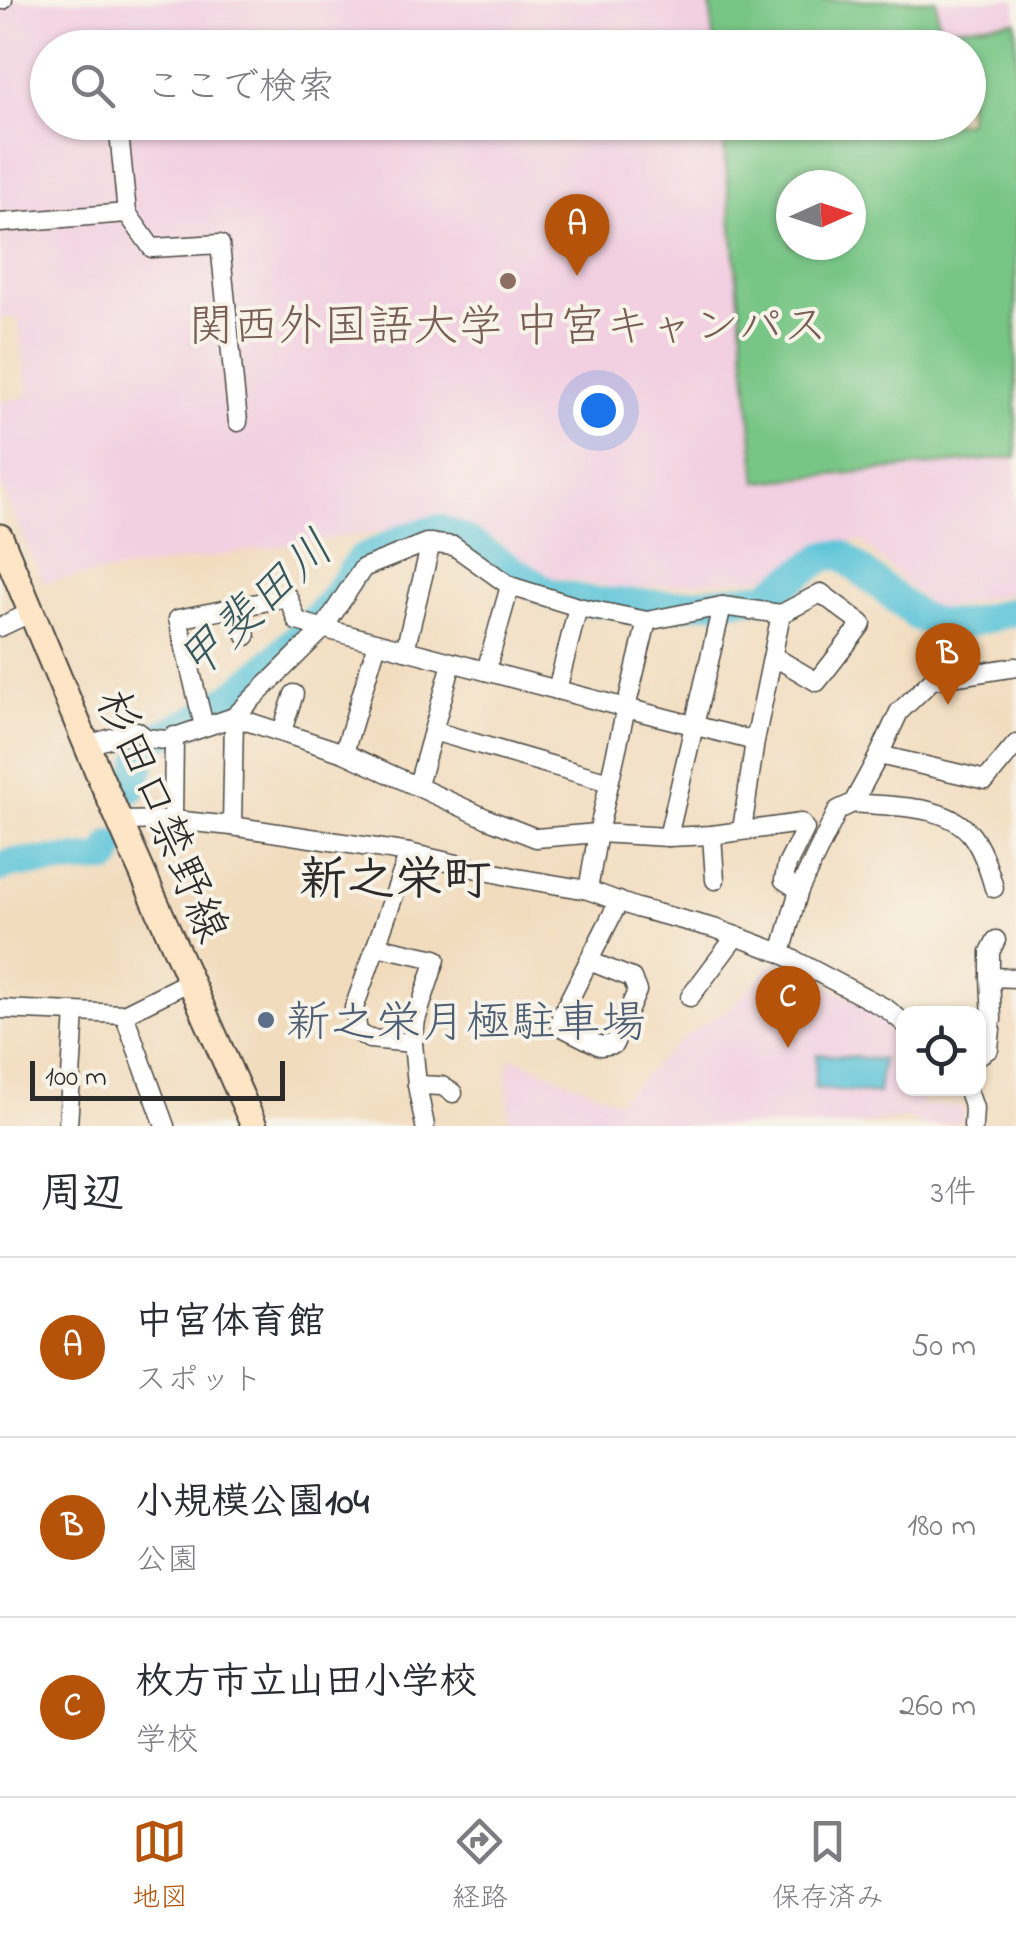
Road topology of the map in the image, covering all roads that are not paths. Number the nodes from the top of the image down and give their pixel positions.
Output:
1 (120, 140) edge
2 (127, 214) junction
3 (0, 223) edge
4 (238, 422) dead end
5 (0, 536) edge
6 (431, 544) junction
7 (510, 586) junction
8 (578, 606) junction
9 (722, 606) junction
10 (239, 607) junction
11 (32, 612) junction
12 (781, 614) junction
13 (647, 621) junction
14 (0, 627) edge
15 (320, 628) junction
16 (246, 636) dead end
17 (377, 643) junction
18 (405, 650) junction
19 (773, 656) junction
20 (452, 663) junction
21 (1016, 667) edge
22 (486, 672) junction
23 (557, 690) junction
24 (294, 694) dead end
25 (626, 708) junction
26 (234, 717) junction
27 (202, 721) junction
28 (694, 726) junction
29 (282, 731) junction
30 (434, 732) junction
31 (162, 738) junction
32 (755, 741) junction
33 (1016, 744) edge
34 (87, 746) junction
35 (344, 752) junction
36 (880, 755) junction
37 (609, 782) junction
38 (418, 785) junction
39 (853, 804) junction
40 (172, 820) junction
41 (122, 821) junction
42 (232, 826) junction
43 (742, 830) junction
44 (598, 833) junction
45 (712, 835) junction
46 (668, 837) junction
47 (409, 854) junction
48 (715, 880) dead end
49 (994, 888) dead end
50 (588, 890) junction
51 (799, 890) junction
52 (618, 901) junction
53 (736, 936) junction
54 (996, 940) dead end
55 (376, 946) junction
56 (781, 953) junction
57 (589, 960) junction
58 (990, 977) junction
59 (1016, 978) edge
60 (190, 981) junction
61 (690, 997) dead end
62 (0, 1009) edge
63 (75, 1012) junction
64 (124, 1014) junction
65 (896, 1016) edge
66 (414, 1044) junction
67 (986, 1051) edge
68 (417, 1085) junction
69 (453, 1093) dead end
70 (970, 1096) edge
71 (68, 1126) edge
72 (164, 1126) edge
73 (254, 1126) edge
74 (426, 1126) edge
75 (973, 1126) edge

1 - 2 street
2 - 3 street
2 - 4 street
5 - 11 main road, 杉田口禁野線
6 - 7 street
6 - 15 street
6 - 18 street
7 - 8 street
7 - 22 street
8 - 13 street
8 - 23 street
9 - 12 street
9 - 13 street
9 - 28 street
10 - 15 street
10 - 16 street
10 - 27 street
11 - 14 street
11 - 34 main road, 杉田口禁野線
12 - 19 street
12 - 19 street
13 - 25 street
15 - 17 street
15 - 26 street
17 - 18 street
17 - 35 street
18 - 20 street
19 - 32 street
20 - 22 street
20 - 30 street
21 - 36 street
22 - 23 street
23 - 25 street
24 - 29 street
25 - 28 street
25 - 37 street
26 - 27 street
26 - 29 street
26 - 42 street
27 - 31 street
28 - 32 street
28 - 46 street
29 - 35 street
30 - 37 street
30 - 38 street
31 - 34 street
31 - 40 street
32 - 43 street
33 - 36 street
34 - 41 main road, 杉田口禁野線
35 - 38 street
36 - 39 street
37 - 44 street
38 - 44 street
39 - 49 street
39 - 51 street
40 - 41 street
40 - 42 street
41 - 60 main road, 杉田口禁野線
42 - 47 street
43 - 45 street
43 - 51 street
44 - 46 street
44 - 50 street
45 - 46 street
45 - 48 street
47 - 50 street
47 - 55 street
50 - 52 street
51 - 56 street
52 - 53 street
52 - 57 street
53 - 56 street
53 - 61 street
54 - 58 street
55 - 66 street
55 - 66 street
56 - 65 street
57 - 57 street
58 - 59 street
58 - 67 street
60 - 64 street
60 - 73 main road, 杉田口禁野線
62 - 63 street
63 - 64 street
63 - 71 street
64 - 72 street
66 - 68 street
68 - 69 street
68 - 74 street
70 - 75 street

